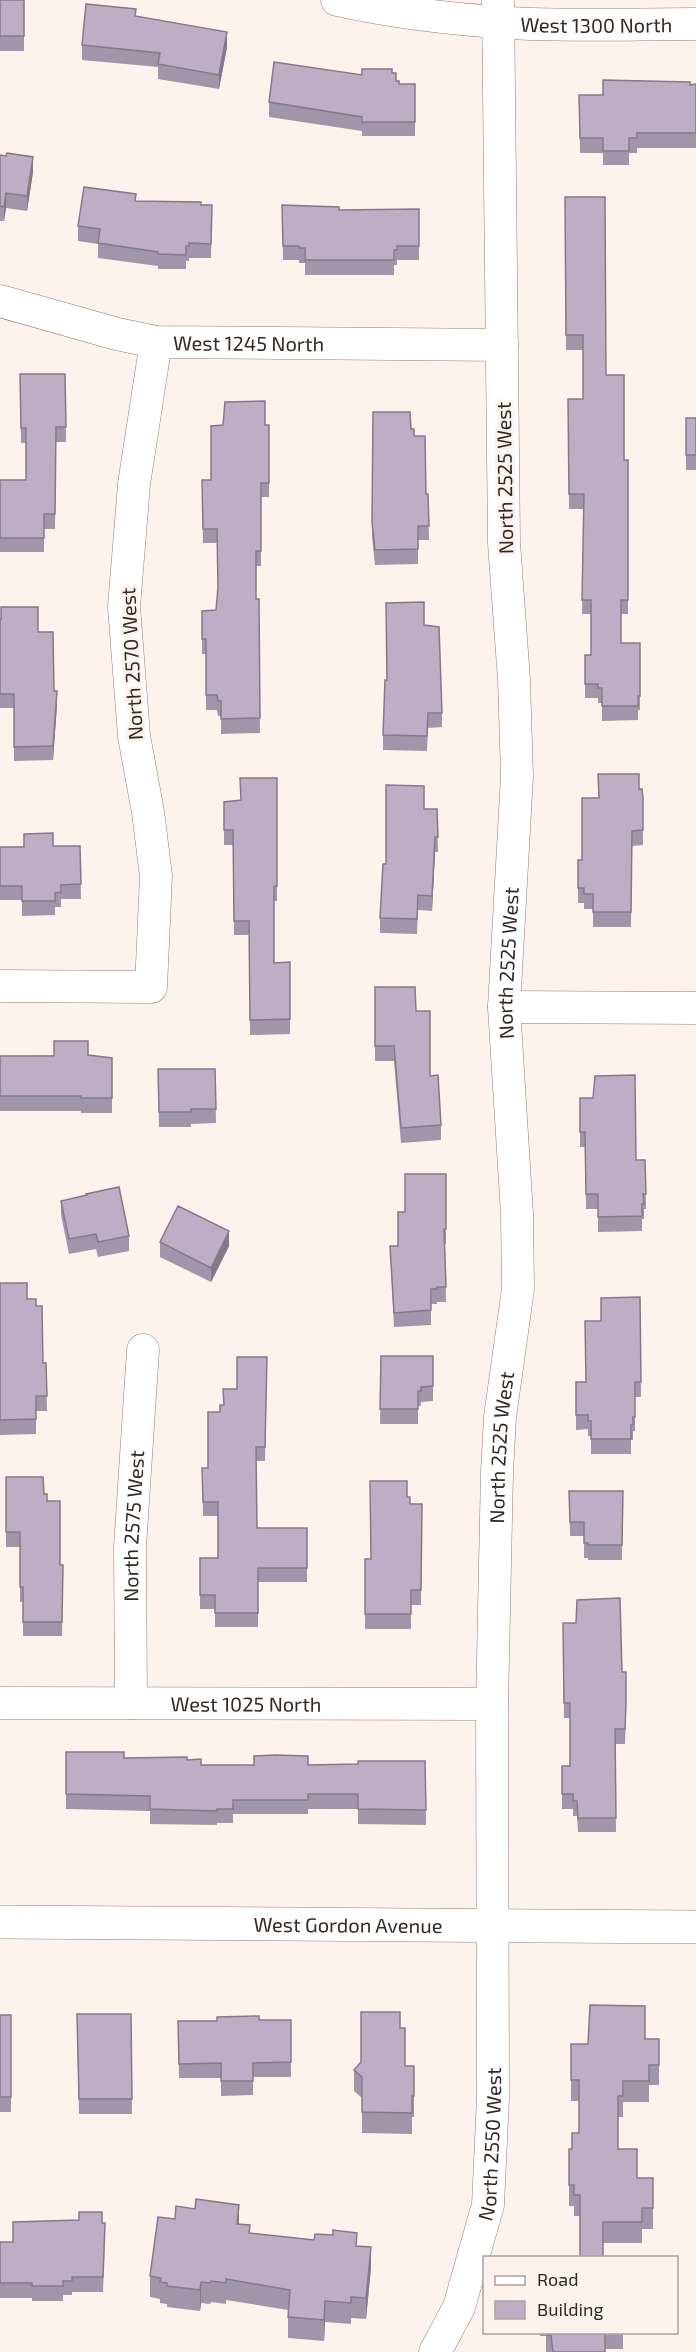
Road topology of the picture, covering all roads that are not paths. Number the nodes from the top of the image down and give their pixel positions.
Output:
1 (337, 0) edge
2 (498, 11) edge
3 (696, 24) edge
4 (0, 302) edge
5 (156, 342) junction
6 (502, 345) junction
7 (0, 986) edge
8 (504, 1007) junction
9 (696, 1008) edge
10 (143, 1350) dead end
11 (0, 1703) edge
12 (131, 1703) junction
13 (492, 1704) junction
14 (0, 1922) edge
15 (492, 1926) junction
16 (696, 1927) edge
17 (435, 2352) edge

1 - 2 street, West 1300 North
2 - 3 street, West 1300 North
2 - 6 street, North 2525 West
4 - 5 street, West 1245 North
5 - 6 street, West 1245 North
5 - 7 street, North 2570 West
6 - 8 street, North 2525 West
8 - 9 street
8 - 13 street, North 2525 West
10 - 12 street, North 2575 West
11 - 12 street, West 1025 North
12 - 13 street, West 1025 North
13 - 15 street, North 2525 West
14 - 15 main road, West Gordon Avenue
15 - 16 main road, West Gordon Avenue
15 - 17 street, North 2550 West

